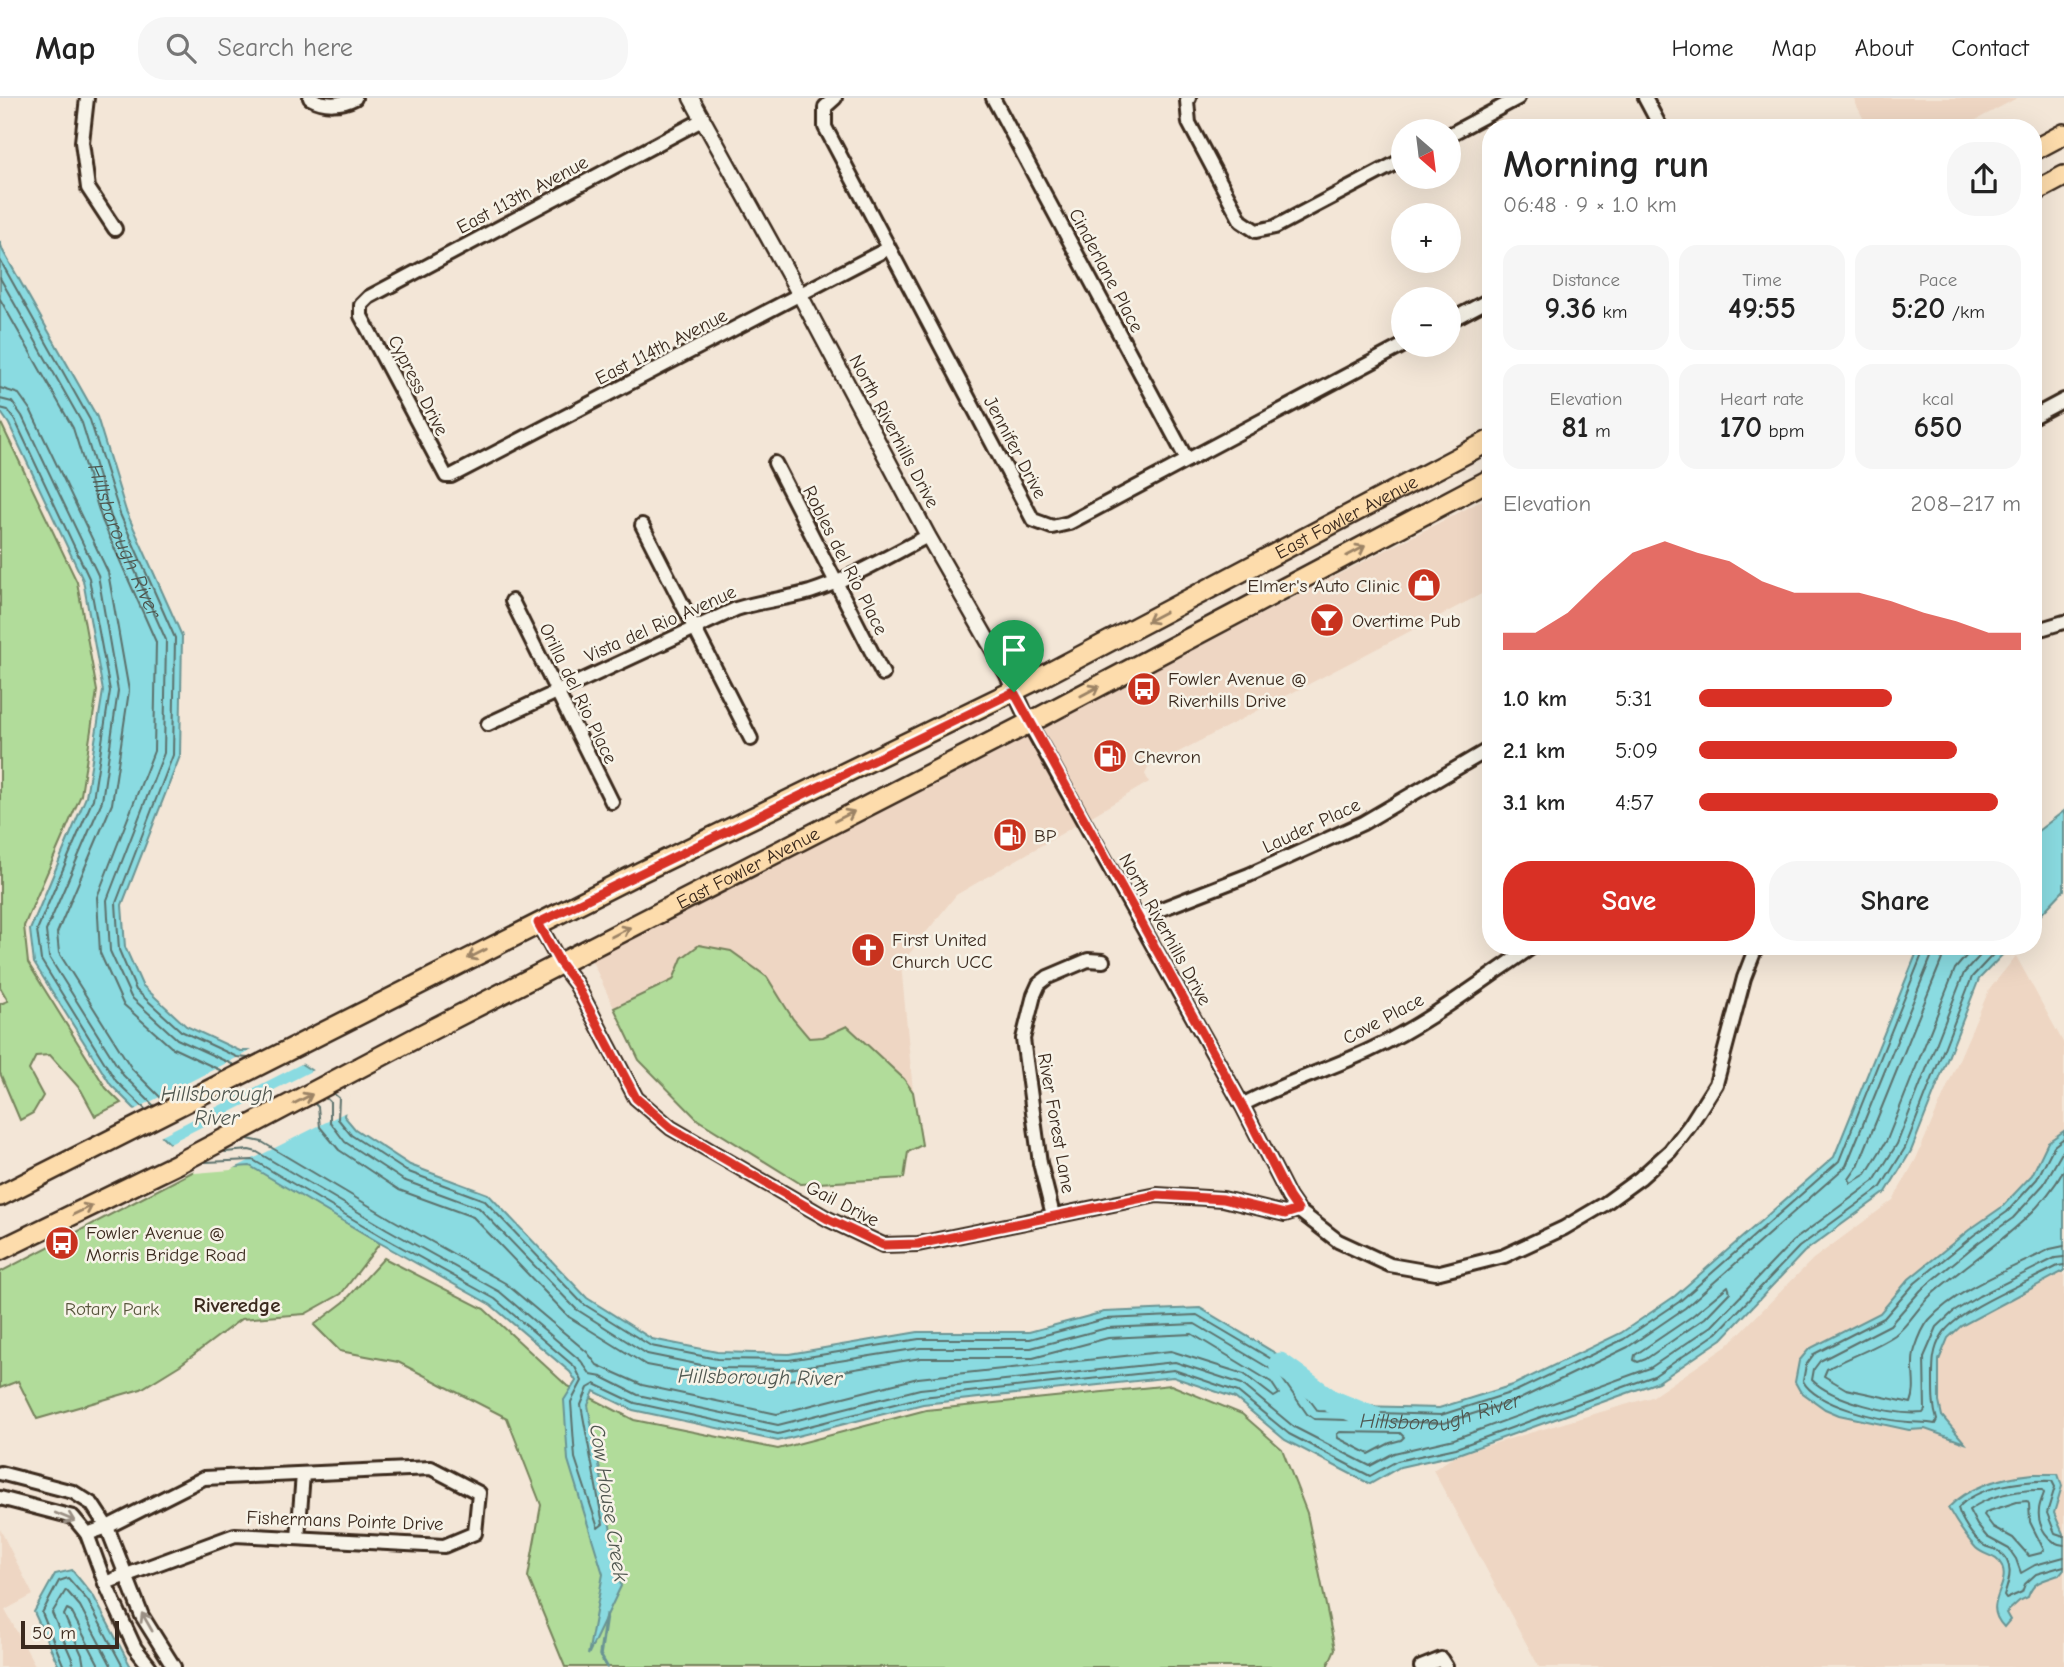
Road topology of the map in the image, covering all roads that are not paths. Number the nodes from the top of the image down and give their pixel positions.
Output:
1 (87, 98) edge
2 (310, 98) edge
3 (355, 98) edge
4 (691, 98) edge
5 (835, 98) edge
6 (993, 98) edge
7 (1189, 98) edge
8 (1518, 98) edge
9 (1646, 98) edge
10 (1656, 119) edge
11 (702, 120) junction
12 (1461, 129) edge
13 (2064, 134) edge
14 (2042, 146) edge
15 (1391, 166) edge
16 (2064, 176) edge
17 (2042, 188) edge
18 (116, 229) dead end
19 (887, 249) junction
20 (800, 295) junction
21 (1482, 304) edge
22 (361, 305) joint
23 (1461, 315) edge
24 (1391, 352) edge
25 (2064, 400) edge
26 (2042, 412) edge
27 (1482, 445) edge
28 (1187, 460) junction
29 (775, 463) dead end
30 (452, 476) joint
31 (1482, 484) edge
32 (642, 525) dead end
33 (929, 536) junction
34 (836, 582) junction
35 (512, 601) dead end
36 (2064, 622) edge
37 (693, 628) junction
38 (2042, 629) edge
39 (883, 674) dead end
40 (557, 691) junction
41 (1014, 692) junction
42 (1029, 723) junction
43 (488, 724) dead end
44 (751, 739) dead end
45 (1482, 753) edge
46 (612, 802) dead end
47 (1138, 918) junction
48 (538, 923) junction
49 (1521, 955) edge
50 (1753, 955) edge
51 (1103, 961) dead end
52 (560, 963) junction
53 (1242, 1105) junction
54 (3, 1188) edge
55 (1298, 1210) junction
56 (1053, 1215) junction
57 (0, 1250) edge
58 (0, 1473) edge
59 (303, 1474) junction
60 (0, 1498) edge
61 (107, 1527) junction
62 (88, 1534) junction
63 (298, 1538) junction
64 (125, 1574) junction
65 (105, 1583) junction
66 (150, 1667) edge
67 (174, 1667) edge
68 (1421, 1667) edge
69 (1446, 1667) edge

1 - 18 street
2 - 3 street
4 - 11 street, North Riverhills Drive
5 - 19 street, Jennifer Drive
6 - 28 street, Cinderlane Place
7 - 15 street
8 - 12 street
9 - 10 street
11 - 20 street, North Riverhills Drive
11 - 22 street, East 113th Avenue
13 - 14 main road
16 - 17 main road
19 - 20 street, East 114th Avenue
19 - 28 street, Jennifer Drive
20 - 30 street, East 114th Avenue
20 - 33 street, North Riverhills Drive
21 - 23 street
22 - 30 street, Cypress Drive
24 - 28 street, Jennifer Drive
25 - 26 street
27 -> 41 main road, East Fowler Avenue
29 - 34 street, Robles del Rio Place
42 -> 31 main road, East Fowler Avenue
32 - 37 street
33 - 34 street, Vista del Rio Avenue
33 - 41 street, North Riverhills Drive
34 - 37 street, Vista del Rio Avenue
34 - 39 street, Robles del Rio Place
35 - 40 street, Orilla del Rio Place
36 - 38 street
37 - 40 street, Vista del Rio Avenue
37 - 44 street
40 - 43 street, Vista del Rio Avenue
40 - 46 street, Orilla del Rio Place
41 - 42 street, North Riverhills Drive
41 - 48 main road, East Fowler Avenue
42 - 47 street, North Riverhills Drive
52 -> 42 main road, East Fowler Avenue
45 - 47 street, Lauder Place
47 - 53 street, North Riverhills Drive
48 - 52 street, Gail Drive
48 -> 54 main road, East Fowler Avenue
49 - 53 street, Cove Place
50 - 55 street, North Riverhills Drive
51 - 56 street, River Forest Lane
52 - 56 street, Gail Drive
57 -> 52 main road, East Fowler Avenue
53 - 55 street, North Riverhills Drive
55 - 56 street, Gail Drive
58 - 61 street
59 - 61 street, Fishermans Pointe Drive
59 - 63 street
59 - 63 street, Fishermans Pointe Drive
60 -> 62 street
61 - 62 street, Fishermans Pointe Drive
61 - 64 street
62 - 65 street
63 - 64 street, Fishermans Pointe Drive
64 - 65 street, Fishermans Pointe Drive
67 -> 64 street
65 - 66 street
68 - 69 street

